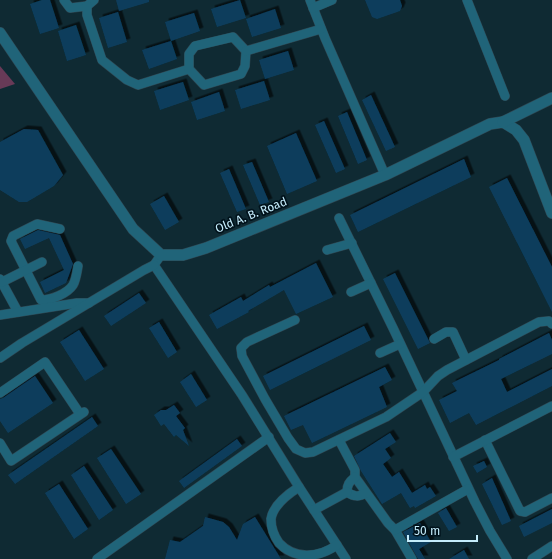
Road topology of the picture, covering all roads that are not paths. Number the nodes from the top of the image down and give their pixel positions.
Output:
1 (64, 0) edge
2 (332, 0) edge
3 (468, 0) edge
4 (90, 3) edge
5 (312, 4) edge
6 (321, 29) junction
7 (0, 33) edge
8 (246, 51) junction
9 (189, 68) junction
10 (505, 96) dead end
11 (552, 98) edge
12 (503, 122) junction
13 (385, 174) junction
14 (552, 213) edge
15 (339, 218) dead end
16 (60, 229) dead end
17 (352, 243) junction
18 (327, 250) dead end
19 (160, 255) junction
20 (42, 262) dead end
21 (154, 265) junction
22 (78, 266) dead end
23 (25, 270) junction
24 (371, 283) junction
25 (1, 284) edge
26 (351, 292) dead end
27 (89, 303) junction
28 (18, 312) junction
29 (0, 315) edge
30 (295, 320) dead end
31 (552, 324) edge
32 (434, 339) dead end
33 (400, 344) junction
34 (380, 353) dead end
35 (0, 358) edge
36 (466, 360) junction
37 (423, 392) junction
38 (0, 393) edge
39 (552, 406) edge
40 (269, 437) junction
41 (339, 440) junction
42 (485, 440) junction
43 (0, 443) edge
44 (453, 457) junction
45 (355, 477) junction
46 (299, 487) junction
47 (468, 489) junction
48 (347, 492) junction
49 (366, 493) junction
50 (552, 498) edge
51 (314, 510) junction
52 (395, 530) junction
53 (337, 545) junction
54 (552, 546) edge
55 (97, 559) edge
56 (346, 559) edge
57 (412, 559) edge
58 (507, 559) edge
59 (532, 559) edge

1 - 4 street
2 - 5 street
3 - 10 street
4 - 9 street
5 - 6 street
6 - 8 street
6 - 13 street
7 - 19 street
8 - 9 street
8 - 9 street
11 - 12 street, Old A. B. Road
12 - 13 street, Old A. B. Road
12 - 14 street
13 - 19 street, Old A. B. Road
15 - 17 street
16 - 23 street
17 - 18 street
17 - 24 street
19 - 21 street
20 - 23 street
21 - 27 street
21 - 40 street
22 - 23 street
23 - 25 street
24 - 26 street
24 - 33 street
25 - 28 street
27 - 28 street
27 - 35 street
28 - 29 street
30 - 41 street
31 - 36 street
32 - 36 street
33 - 34 street
33 - 37 street
36 - 37 street
37 - 41 street
37 - 44 street
38 - 43 street
39 - 42 street
40 - 46 street
40 - 55 street
41 - 45 street
42 - 44 street
42 - 50 street
44 - 47 street
45 - 48 street
45 - 49 street
46 - 51 street
46 - 53 street
47 - 52 street
47 - 58 street
48 - 49 street
48 - 51 street
49 - 52 street
51 - 53 street
52 - 57 street
53 - 56 street
54 - 59 street

